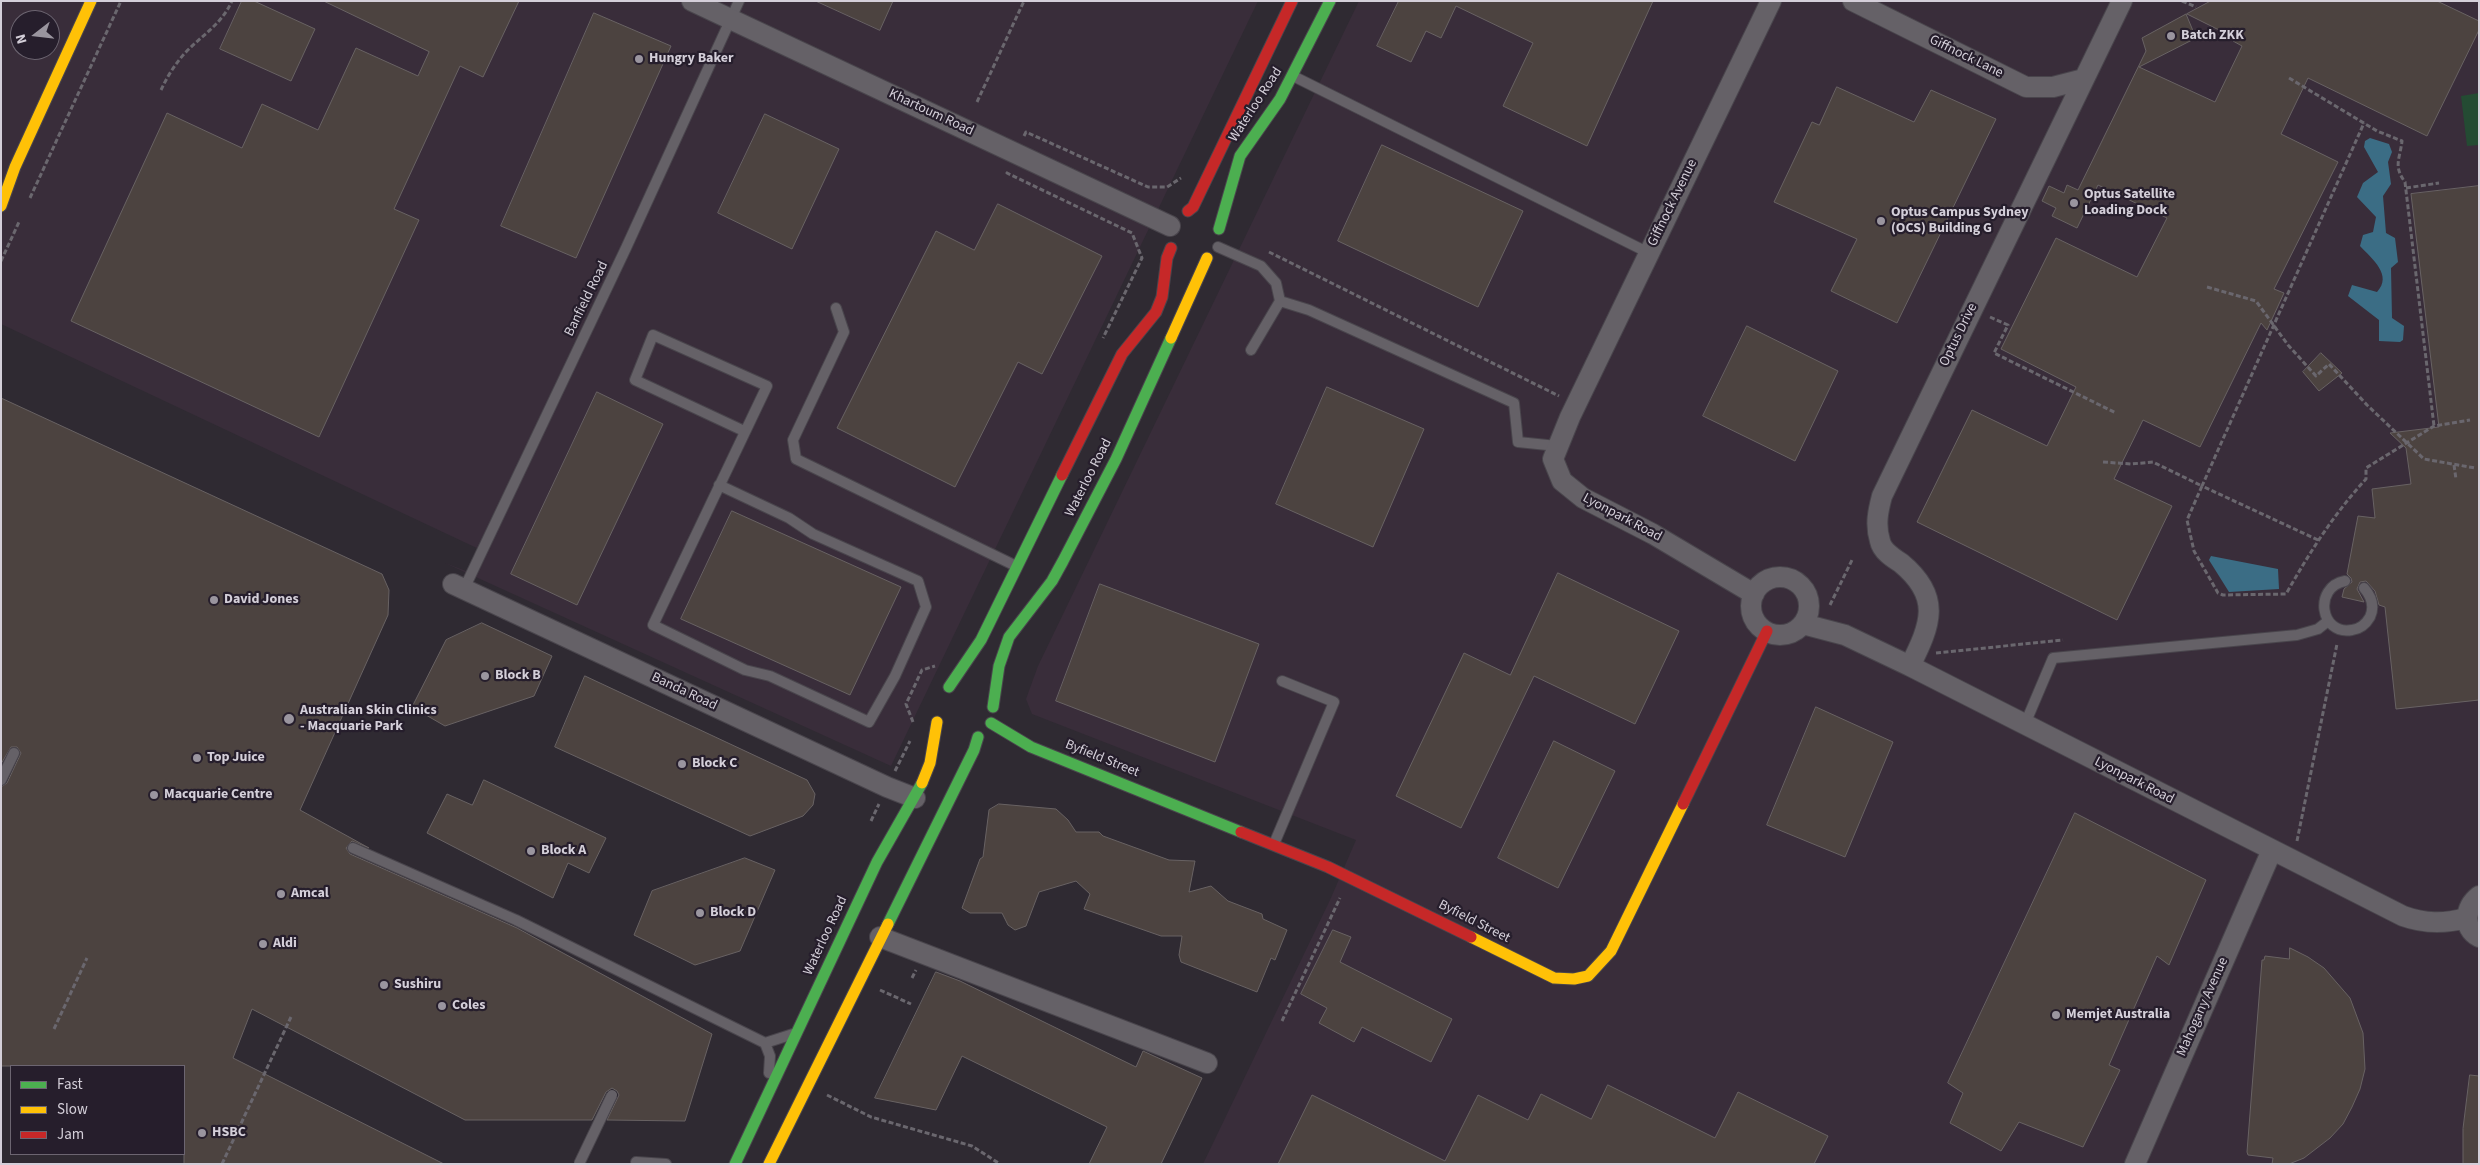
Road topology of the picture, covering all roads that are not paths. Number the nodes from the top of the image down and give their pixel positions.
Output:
1 (91, 1) edge
2 (692, 1) edge
3 (739, 1) edge
4 (1292, 1) edge
5 (1330, 1) edge
6 (1771, 1) edge
7 (1853, 1) edge
8 (2122, 1) edge
9 (731, 20) junction
10 (1294, 76) junction
11 (2084, 79) junction
12 (15, 167) junction
13 (1, 188) edge
14 (1, 206) edge
15 (1188, 211) junction
16 (1170, 226) junction
17 (1219, 229) junction
18 (1218, 247) junction
19 (1649, 253) junction
20 (1208, 258) junction
21 (1190, 261) dead end
22 (1280, 301) junction
23 (836, 308) dead end
24 (1251, 350) dead end
25 (1567, 401) joint
26 (744, 432) junction
27 (1557, 446) junction
28 (719, 485) junction
29 (1017, 566) junction
30 (2345, 581) dead end
31 (459, 586) joint
32 (2364, 588) dead end
33 (1754, 594) junction
34 (2328, 621) junction
35 (1803, 624) junction
36 (1767, 632) junction
37 (1913, 660) junction
38 (1282, 681) dead end
39 (967, 682) dead end
40 (984, 690) dead end
41 (993, 707) junction
42 (991, 722) junction
43 (2025, 724) junction
44 (950, 737) dead end
45 (14, 754) dead end
46 (1, 780) edge
47 (916, 798) junction
48 (1274, 845) junction
49 (353, 848) dead end
50 (2272, 850) junction
51 (2479, 896) edge
52 (2466, 918) junction
53 (2479, 937) edge
54 (880, 938) junction
55 (797, 1032) junction
56 (765, 1043) junction
57 (1207, 1063) dead end
58 (612, 1094) dead end
59 (768, 1094) junction
60 (636, 1162) dead end
61 (579, 1164) edge
62 (666, 1164) edge
63 (736, 1164) edge
64 (769, 1164) edge
65 (2135, 1164) edge

1 - 12 street
2 - 9 street, Khartoum Road
3 - 9 lane, Banfield Road
4 - 15 street, Waterloo Road
5 - 10 street, Waterloo Road
6 - 19 street, Giffnock Avenue
7 - 11 street, Giffnock Lane
8 - 11 street, Optus Drive
9 - 16 street, Khartoum Road
9 - 31 lane, Banfield Road
10 - 17 street, Waterloo Road
10 - 19 lane
11 - 37 street, Optus Drive
12 - 13 street
12 - 14 street
15 - 16 street, Waterloo Road
15 - 17 street
16 - 29 street, Waterloo Road
17 - 18 street, Waterloo Road
18 - 20 street, Waterloo Road
18 - 22 lane
19 - 25 street, Giffnock Avenue
20 - 21 street
20 - 41 street, Waterloo Road
22 - 24 lane
22 - 27 lane
23 - 29 lane
25 - 27 street, Lyonpark Road
26 - 26 lane
26 - 28 lane
27 - 33 street, Lyonpark Road
28 - 28 lane
29 - 39 street, Waterloo Road
30 - 34 lane
31 - 47 street, Banda Road
32 - 34 lane
33 - 35 street
33 - 36 street
34 - 43 lane
35 - 36 street
35 - 37 street, Lyonpark Road
36 - 48 street, Byfield Street
37 - 43 street, Lyonpark Road
38 - 48 lane
40 - 41 street
41 - 42 street, Waterloo Road
42 - 48 street, Byfield Street
42 - 54 street
43 - 50 street, Lyonpark Road
44 - 47 street, Waterloo Road
45 - 46 lane
47 - 55 street, Waterloo Road
49 - 56 lane
50 - 52 street, Lyonpark Road
50 - 65 street, Mahogany Avenue
51 - 52 street
52 - 53 street
54 - 57 street
54 - 64 street
55 - 56 lane
55 - 59 street, Waterloo Road
56 - 59 lane
58 - 61 lane, bridge
59 - 63 street, Waterloo Road
60 - 62 lane

